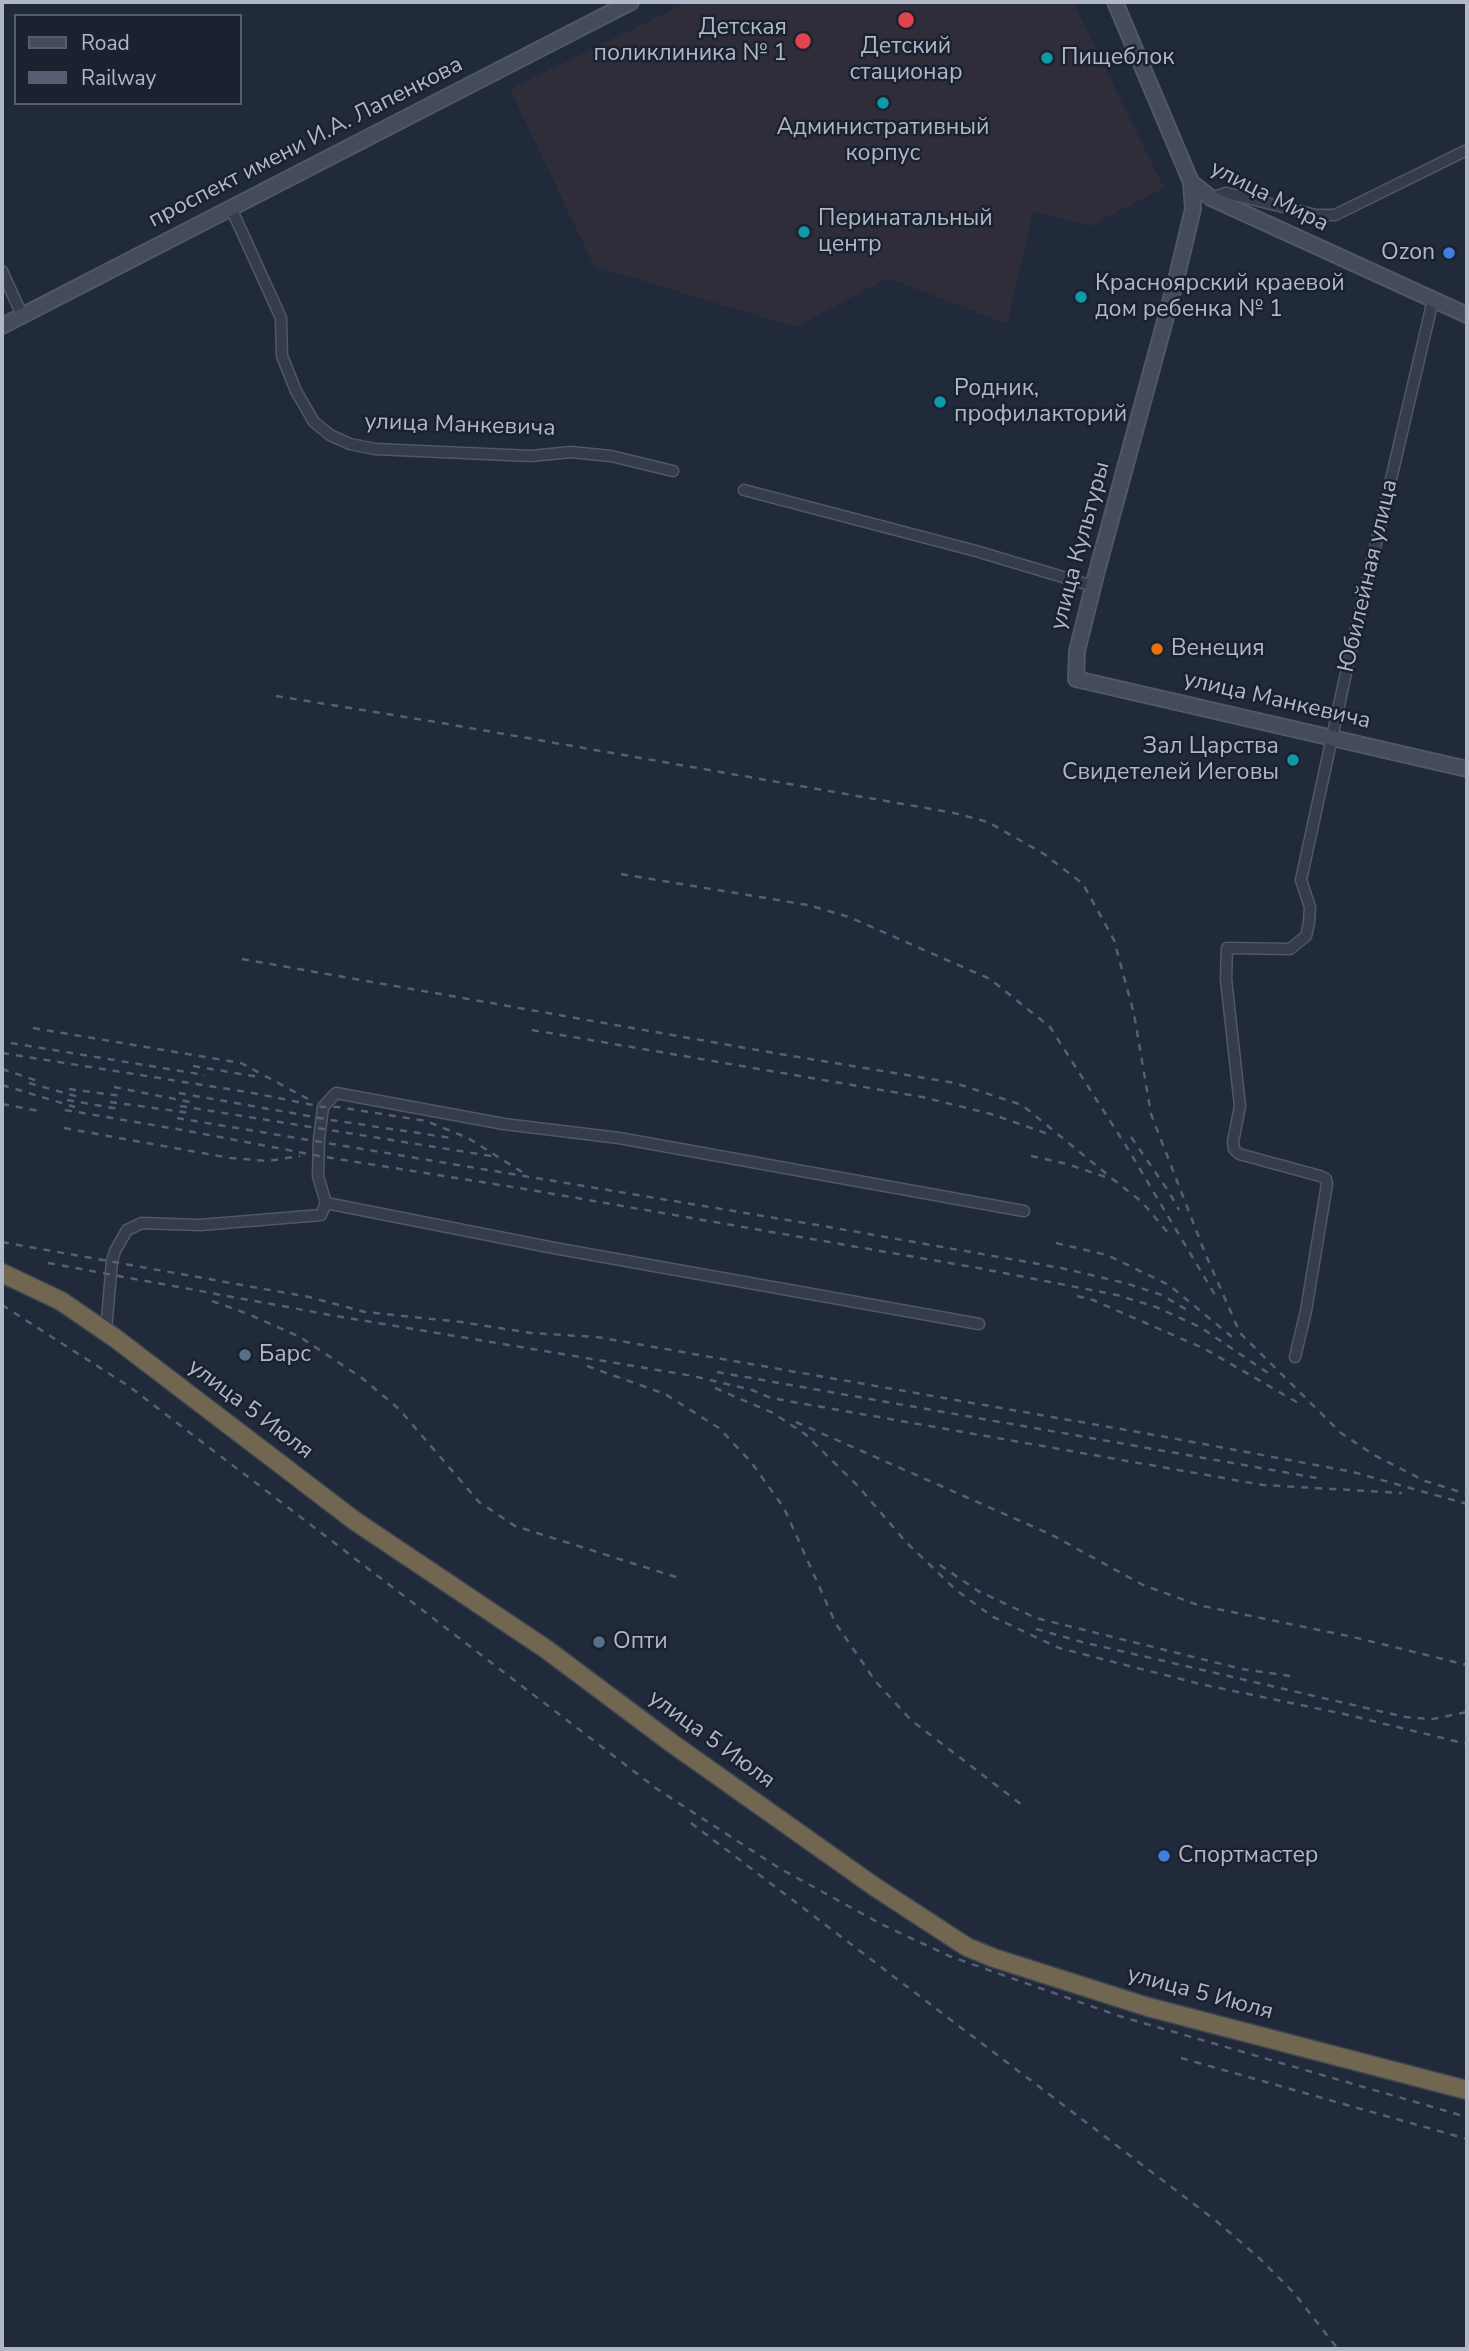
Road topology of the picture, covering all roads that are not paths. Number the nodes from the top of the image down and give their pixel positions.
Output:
1 (631, 2) edge
2 (1115, 2) edge
3 (1467, 150) edge
4 (1191, 182) junction
5 (1211, 198) junction
6 (231, 208) junction
7 (2, 271) edge
8 (1433, 300) junction
9 (22, 315) junction
10 (1467, 315) edge
11 (2, 326) edge
12 (673, 471) dead end
13 (744, 490) dead end
14 (1093, 586) junction
15 (1076, 679) joint
16 (1333, 737) junction
17 (1467, 769) edge
18 (326, 1203) junction
19 (1024, 1210) dead end
20 (2, 1273) edge
21 (979, 1324) dead end
22 (106, 1331) junction
23 (1295, 1357) dead end
24 (1467, 2090) edge

1 - 6 street, проспект имени И.А. Лапенкова
2 - 4 street, улица Мира
3 - 5 street
4 - 5 street, улица Мира
4 - 14 street, улица Культуры
5 - 8 street, улица Мира
6 - 9 street, проспект имени И.А. Лапенкова
6 - 12 street, улица Манкевича
7 - 9 street
8 - 10 street, улица Мира
8 - 16 street, Юбилейная улица
9 - 11 street, проспект имени И.А. Лапенкова
13 - 14 street
14 - 15 street, улица Культуры
15 - 16 street, улица Манкевича
16 - 17 street, улица Манкевича
16 - 23 street, Юбилейная улица
18 - 19 street
18 - 21 street
18 - 22 street
20 - 22 highway, улица 5 Июля
22 - 24 highway, улица 5 Июля

